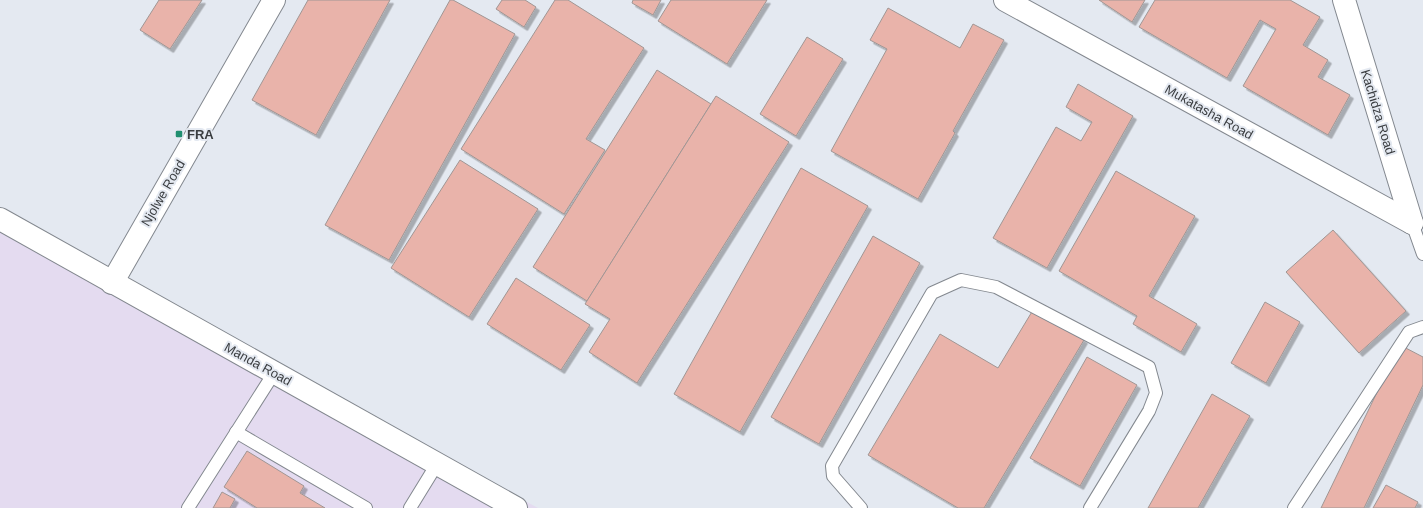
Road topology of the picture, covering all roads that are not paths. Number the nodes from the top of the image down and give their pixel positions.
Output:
1 (274, 0) edge
2 (1005, 0) edge
3 (1344, 0) edge
4 (0, 219) edge
5 (1412, 223) junction
6 (1423, 254) edge
7 (112, 283) junction
8 (1423, 327) edge
9 (274, 373) junction
10 (236, 432) junction
11 (437, 464) junction
12 (188, 508) edge
13 (366, 508) edge
14 (410, 508) edge
15 (516, 508) edge
16 (861, 508) edge
17 (1090, 508) edge
18 (1294, 508) edge

1 - 7 street, Njolwe Road
2 - 5 street, Mukatasha Road
3 - 5 street, Kachidza Road
4 - 7 street, Manda Road
5 - 6 lane
7 - 9 street, Manda Road
8 - 18 lane
9 - 10 lane
9 - 11 street, Manda Road
10 - 12 lane
10 - 13 lane
11 - 14 lane
11 - 15 street, Manda Road
16 - 17 lane

